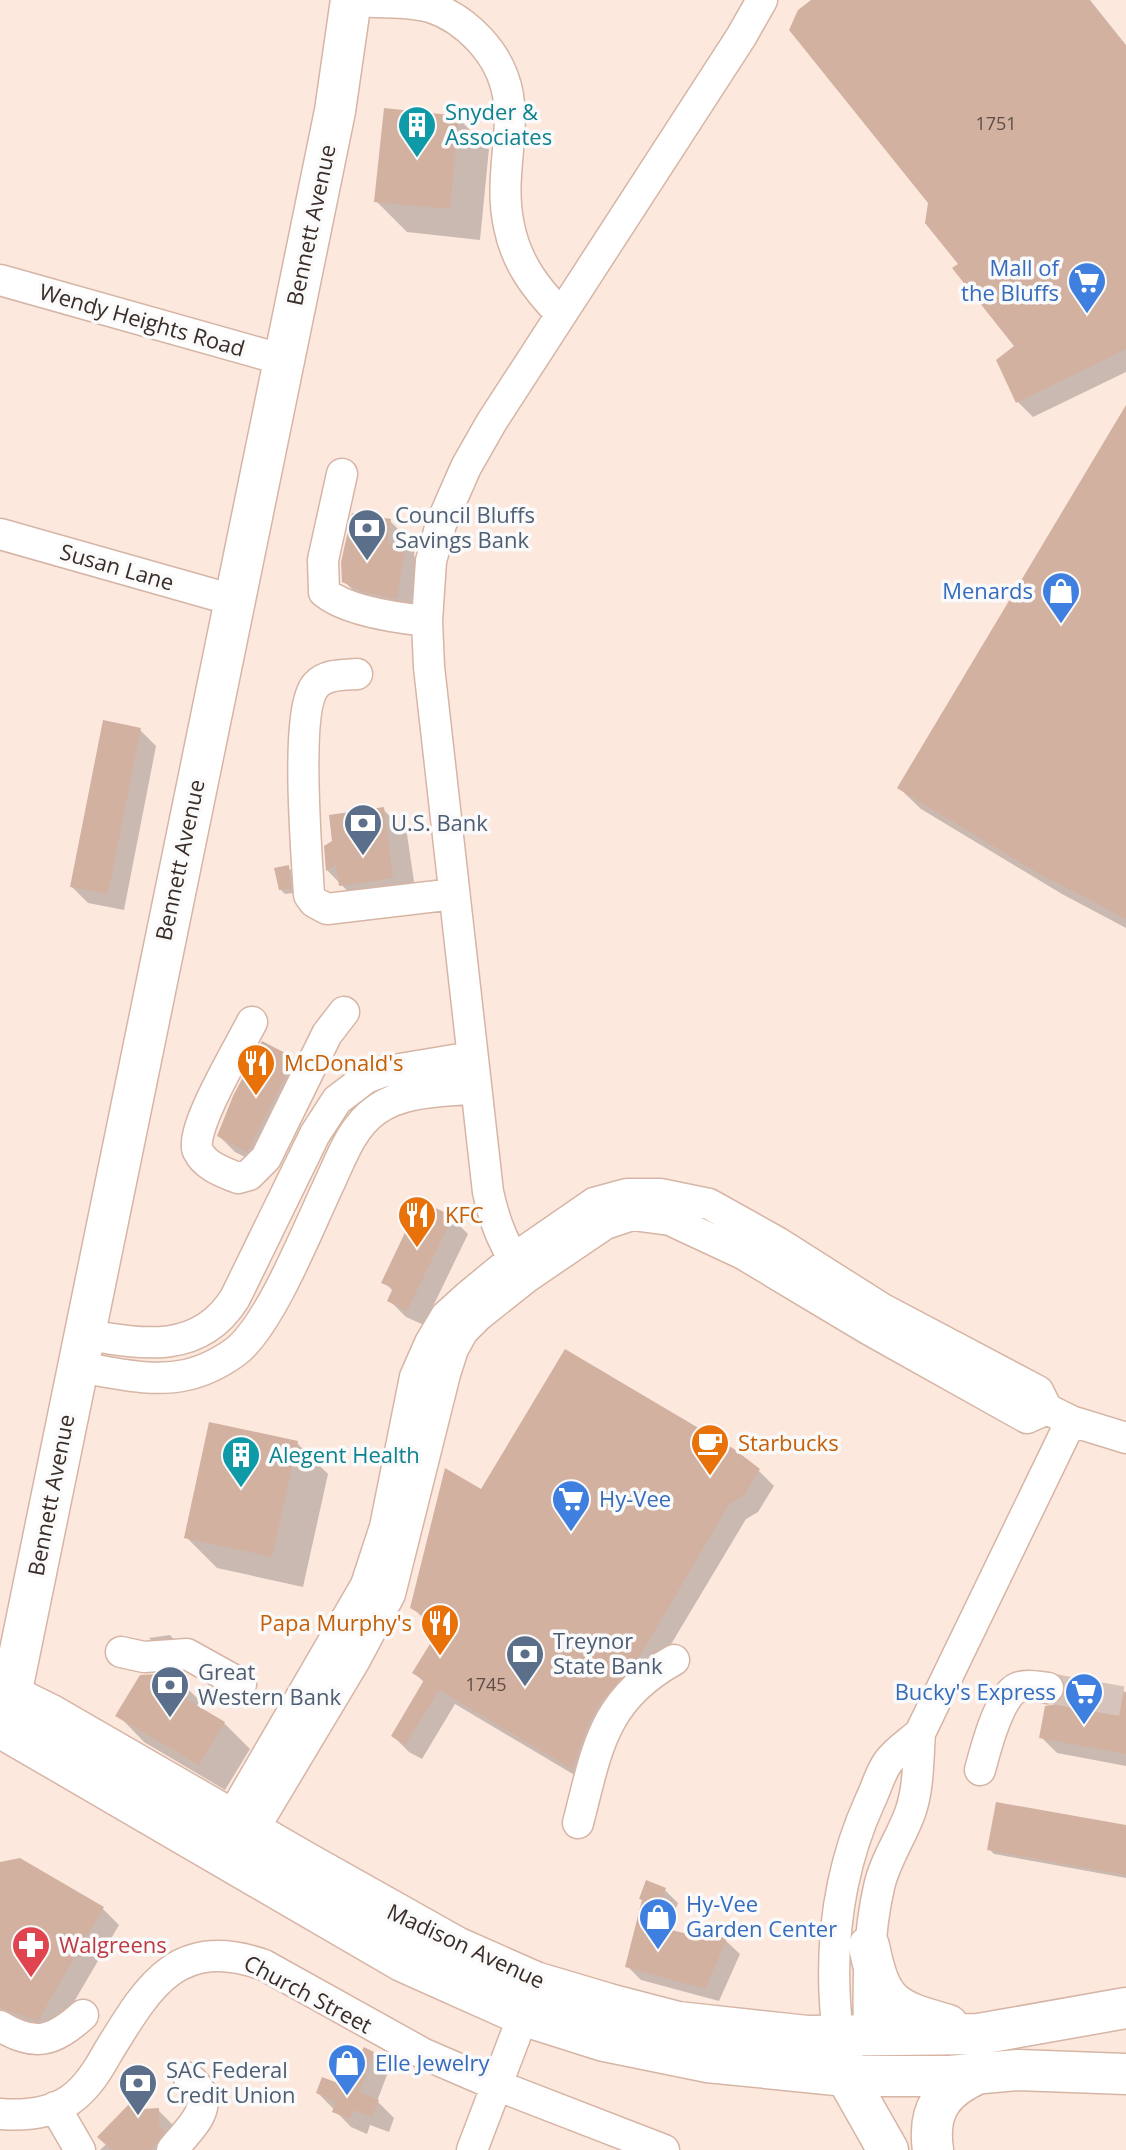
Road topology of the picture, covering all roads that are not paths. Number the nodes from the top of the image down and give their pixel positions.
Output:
1 (762, 0) edge
2 (350, 1) edge
3 (0, 280) edge
4 (561, 314) junction
5 (284, 360) junction
6 (342, 474) dead end
7 (0, 534) edge
8 (233, 600) junction
9 (427, 621) junction
10 (357, 674) dead end
11 (454, 894) junction
12 (344, 1012) dead end
13 (252, 1022) dead end
14 (472, 1057) junction
15 (476, 1088) junction
16 (520, 1268) junction
17 (80, 1350) junction
18 (1059, 1415) junction
19 (1126, 1438) edge
20 (121, 1652) dead end
21 (674, 1660) dead end
22 (241, 1684) dead end
23 (1048, 1688) tunnel mouth
24 (3, 1707) edge
25 (920, 1733) junction
26 (980, 1770) dead end
27 (578, 1823) dead end
28 (242, 1825) junction
29 (222, 1858) junction
30 (869, 1946) junction
31 (530, 1999) junction
32 (1126, 2008) edge
33 (83, 2015) dead end
34 (0, 2026) edge
35 (853, 2034) junction
36 (980, 2053) junction
37 (1126, 2074) edge
38 (862, 2076) junction
39 (189, 2078) dead end
40 (496, 2085) junction
41 (55, 2107) junction
42 (0, 2114) edge
43 (632, 2144) edge
44 (80, 2150) edge
45 (172, 2150) edge
46 (472, 2150) edge
47 (664, 2150) edge
48 (888, 2150) edge
49 (918, 2150) edge
50 (933, 2150) edge

1 - 4 street
2 - 4 street
2 - 5 main road, Bennett Avenue
3 - 5 street, Wendy Heights Road
4 - 9 street
5 - 8 main road, Bennett Avenue
6 - 9 street
7 - 8 street, Susan Lane
8 - 17 main road, Bennett Avenue
9 - 11 street
10 - 11 street
11 - 14 street
12 - 13 street
14 - 15 street
14 - 17 street
15 - 16 street
15 - 17 street
16 - 18 street
16 - 28 street
17 - 24 main road, Bennett Avenue
18 - 19 street
18 - 25 street
20 - 22 street
21 - 27 street
23 - 26 street
24 - 28 main road, Madison Avenue
24 - 29 main road, Madison Avenue
25 - 30 street
25 - 35 street
28 - 29 street
28 - 31 main road, Madison Avenue
29 - 31 main road, Madison Avenue
30 - 35 street
30 - 36 main road
31 - 35 main road, Madison Avenue
31 - 38 main road, Madison Avenue
31 - 40 street
32 - 36 main road, Madison Avenue
33 - 34 street
35 - 36 main road, Madison Avenue
35 - 38 main road
36 - 37 main road, Madison Avenue
36 - 38 main road, Madison Avenue
36 - 50 main road
38 - 48 main road
38 - 49 main road
39 - 45 street
40 - 41 street, Church Street
40 - 43 street, Church Street
40 - 46 street
41 - 42 street, Church Street
41 - 44 street
43 - 47 street, Church Street

